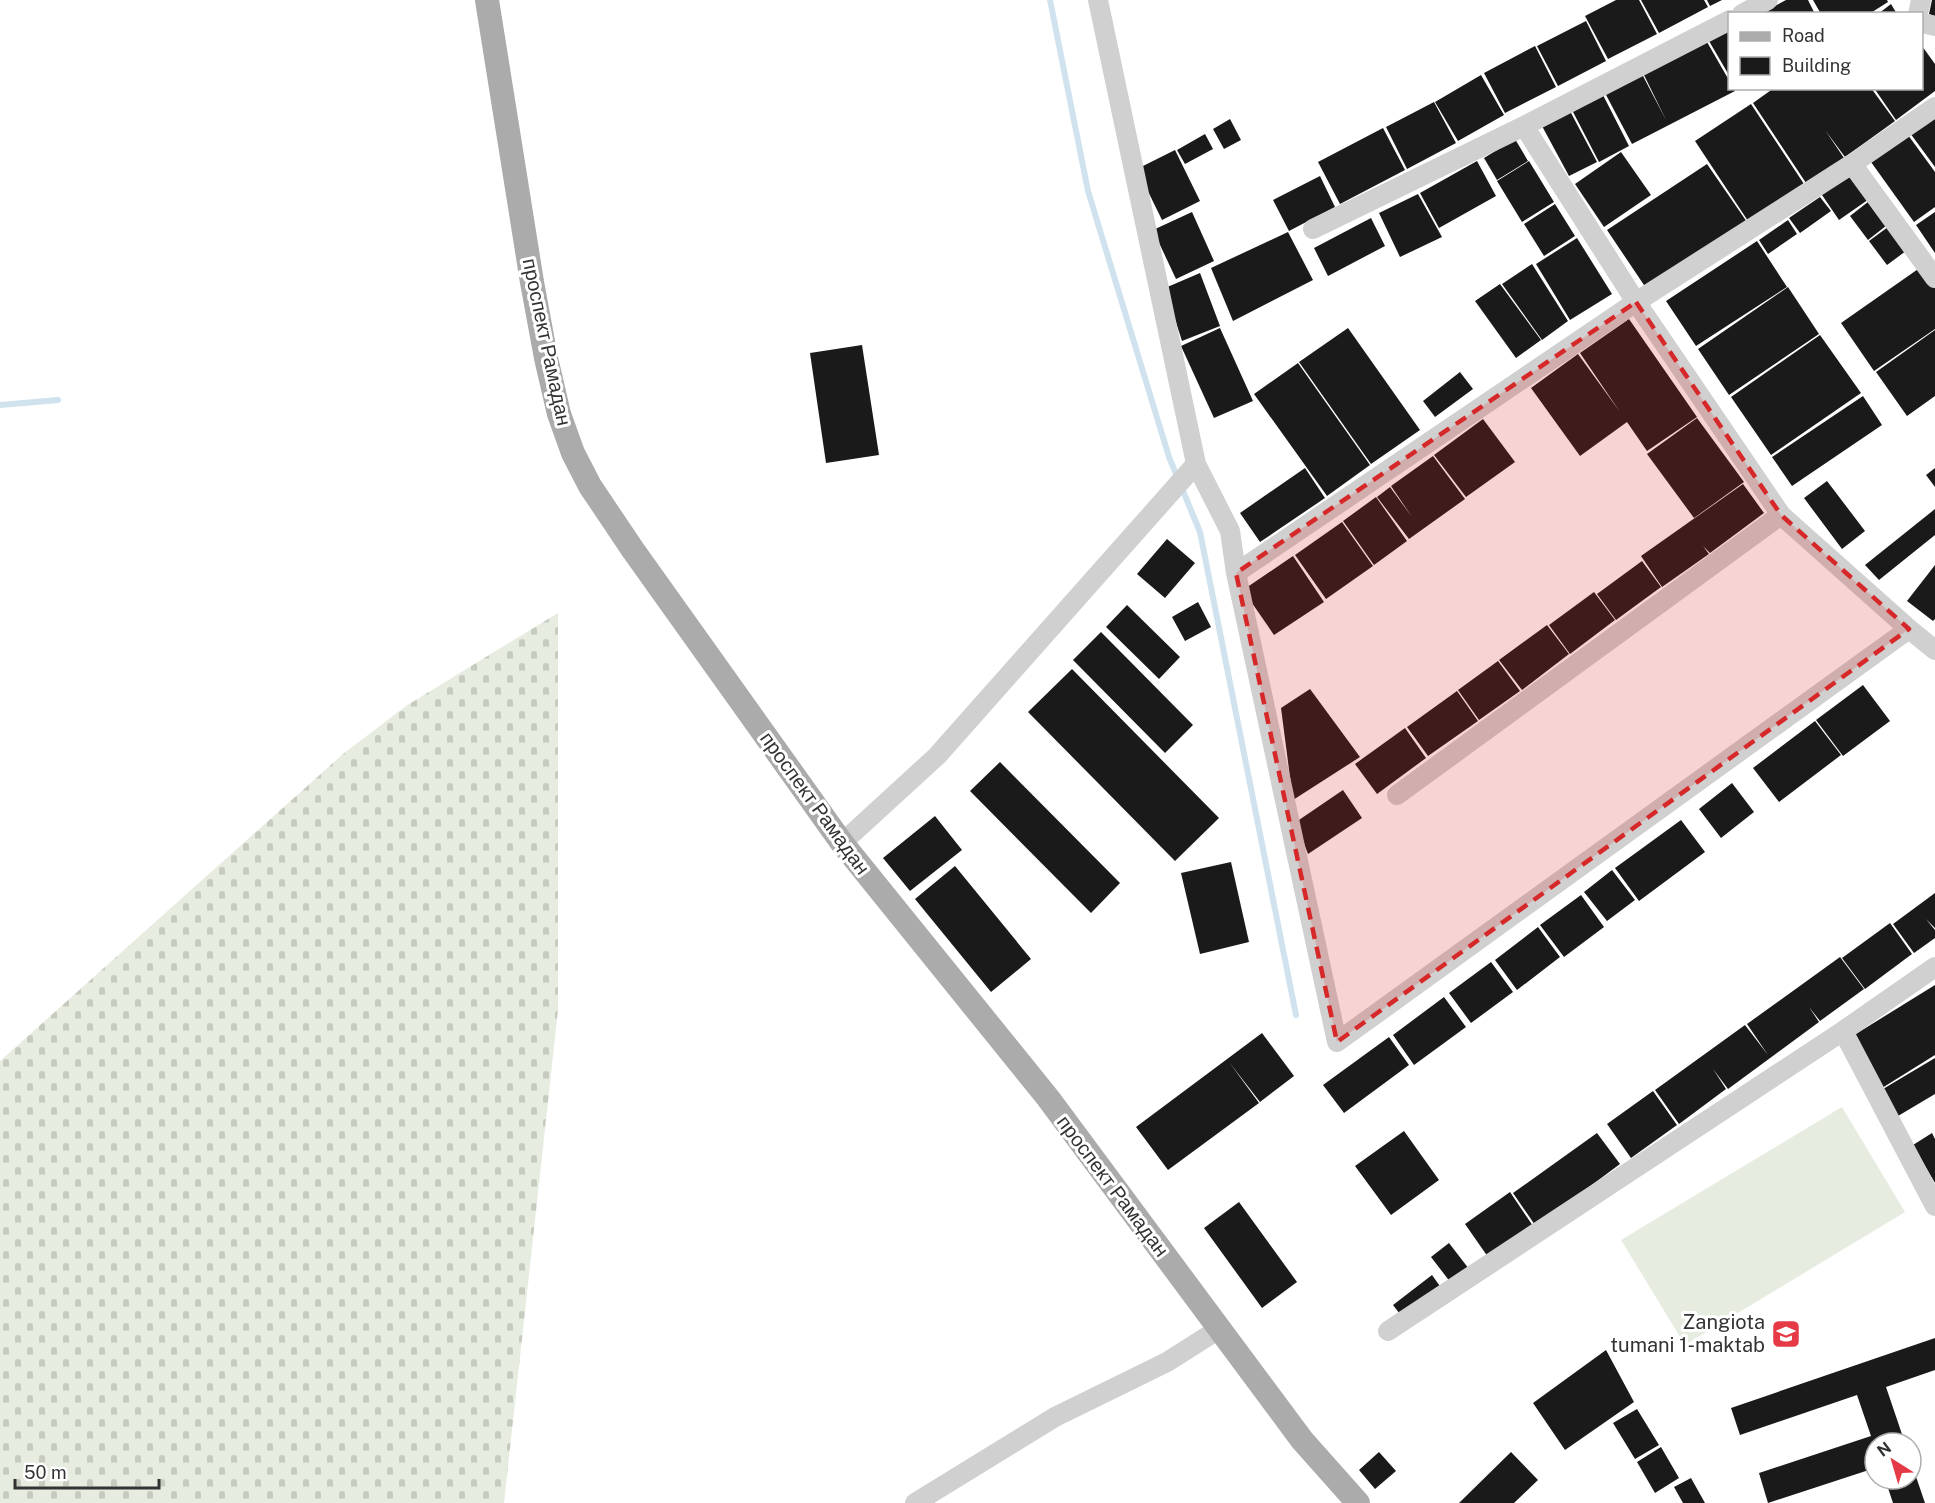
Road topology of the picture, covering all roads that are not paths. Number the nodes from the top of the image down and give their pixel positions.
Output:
1 (488, 0) edge
2 (1098, 0) edge
3 (1768, 0) edge
4 (1746, 12) edge
5 (1728, 21) edge
6 (1935, 107) edge
7 (1524, 126) junction
8 (1852, 164) junction
9 (1313, 229) dead end
10 (1935, 278) edge
11 (1636, 302) junction
12 (1191, 470) junction
13 (1781, 515) junction
14 (1236, 573) junction
15 (1909, 629) junction
16 (1935, 650) edge
17 (1397, 795) dead end
18 (842, 843) junction
19 (1935, 967) edge
20 (1843, 1031) junction
21 (1935, 1206) edge
22 (1219, 1329) junction
23 (1388, 1331) dead end
24 (915, 1503) edge
25 (1358, 1503) edge

1 - 18 main road, проспект Рамадан
2 - 12 street
3 - 4 street
5 - 7 street
6 - 8 street
7 - 9 street
7 - 11 street
8 - 10 street
8 - 11 street
11 - 13 street
11 - 14 street
12 - 14 street
12 - 18 street
13 - 15 street
13 - 17 street
14 - 15 street
15 - 16 street
18 - 22 main road, проспект Рамадан
19 - 20 street
20 - 21 street
20 - 23 street
22 - 24 street
22 - 25 main road, проспект Рамадан

